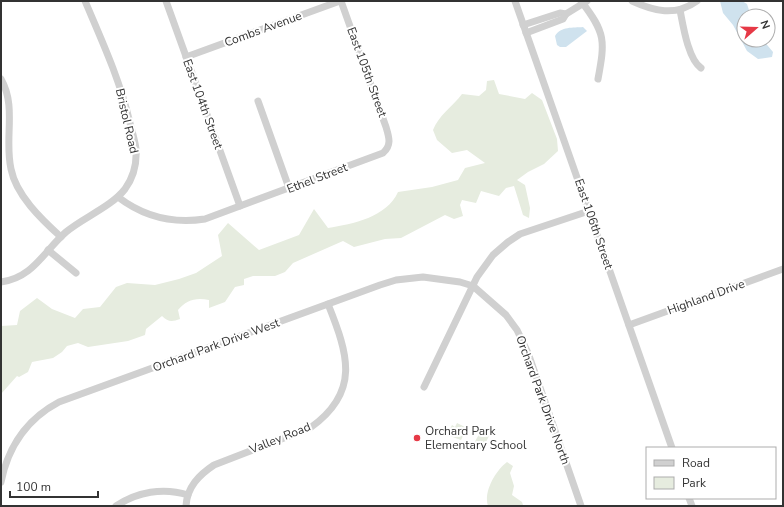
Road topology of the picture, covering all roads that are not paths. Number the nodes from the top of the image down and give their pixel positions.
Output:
1 (85, 1) edge
2 (166, 1) edge
3 (340, 1) edge
4 (515, 1) edge
5 (632, 1) edge
6 (697, 1) edge
7 (584, 2) edge
8 (680, 10) junction
9 (566, 14) junction
10 (523, 25) junction
11 (526, 33) junction
12 (186, 57) junction
13 (701, 68) dead end
14 (1, 79) edge
15 (598, 79) dead end
16 (258, 101) dead end
17 (389, 144) joint
18 (289, 188) junction
19 (118, 197) junction
20 (240, 206) junction
21 (589, 211) junction
22 (60, 236) junction
23 (48, 250) junction
24 (783, 269) edge
25 (76, 273) dead end
26 (1, 282) edge
27 (473, 286) junction
28 (328, 304) junction
29 (629, 325) junction
30 (424, 387) dead end
31 (672, 447) edge
32 (1, 482) edge
33 (188, 495) junction
34 (116, 506) edge
35 (186, 506) edge
36 (581, 506) edge

1 - 19 street, Bristol Road
2 - 12 street, East 104th Street
3 - 12 street, Combs Avenue
3 - 17 street, East 105th Street
4 - 10 street, East 106th Street
5 - 8 street
6 - 8 street
7 - 9 street
7 - 15 street
8 - 13 street
9 - 10 street
9 - 11 street
10 - 11 street, East 106th Street
11 - 21 street, East 106th Street
12 - 20 street, East 104th Street
14 - 22 street
16 - 18 street
17 - 18 street, Ethel Street
18 - 20 street, Ethel Street
19 - 20 street, Ethel Street
19 - 22 street, Bristol Road
21 - 27 street
21 - 29 street, East 106th Street
22 - 23 street, Bristol Road
23 - 25 street
23 - 26 street, Bristol Road
24 - 29 street, Highland Drive
27 - 28 street, Orchard Park Drive West
27 - 30 street
27 - 36 street, Orchard Park Drive North
28 - 32 street, Orchard Park Drive West
28 - 33 street, Valley Road
29 - 31 street, East 106th Street
33 - 34 street
33 - 35 street, Valley Road

